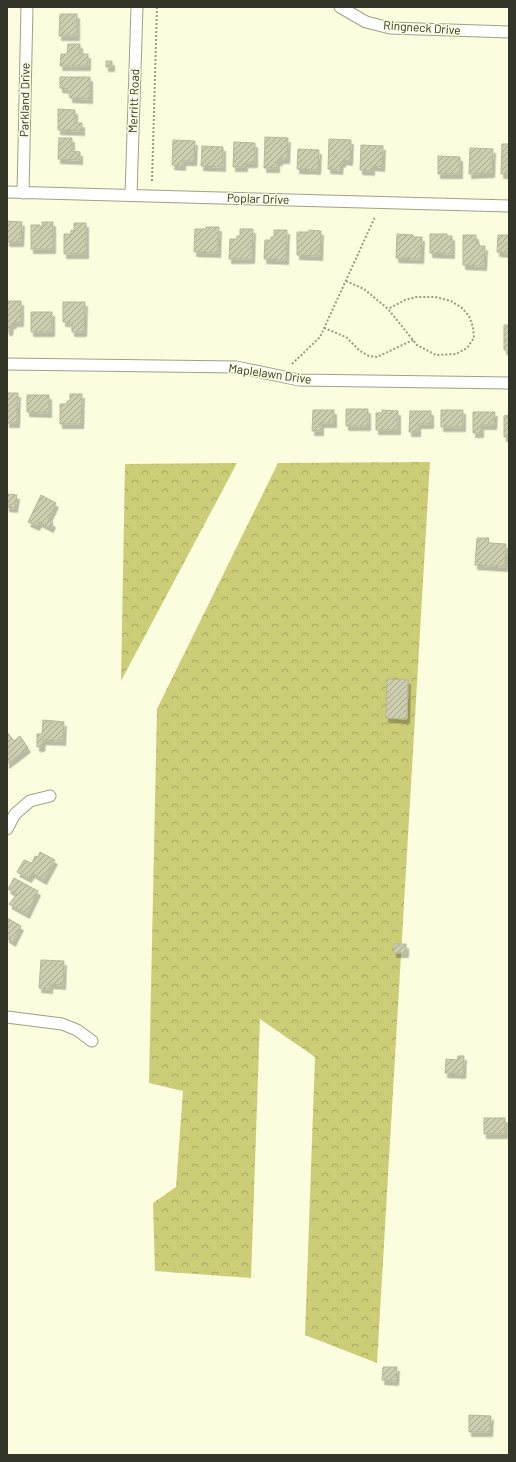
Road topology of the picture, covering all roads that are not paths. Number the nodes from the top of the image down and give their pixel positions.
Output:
1 (27, 7) edge
2 (137, 7) edge
3 (340, 7) edge
4 (509, 32) edge
5 (7, 192) edge
6 (23, 193) junction
7 (132, 195) junction
8 (509, 206) edge
9 (7, 364) edge
10 (509, 383) edge
11 (50, 796) dead end
12 (7, 829) edge
13 (7, 1017) edge
14 (92, 1041) dead end

1 - 6 street, Parkland Drive
2 - 7 street, Merritt Road
3 - 4 street, Ringneck Drive
5 - 6 street, Poplar Drive
6 - 7 street, Poplar Drive
7 - 8 street, Poplar Drive
9 - 10 street, Maplelawn Drive
11 - 12 street
13 - 14 street

